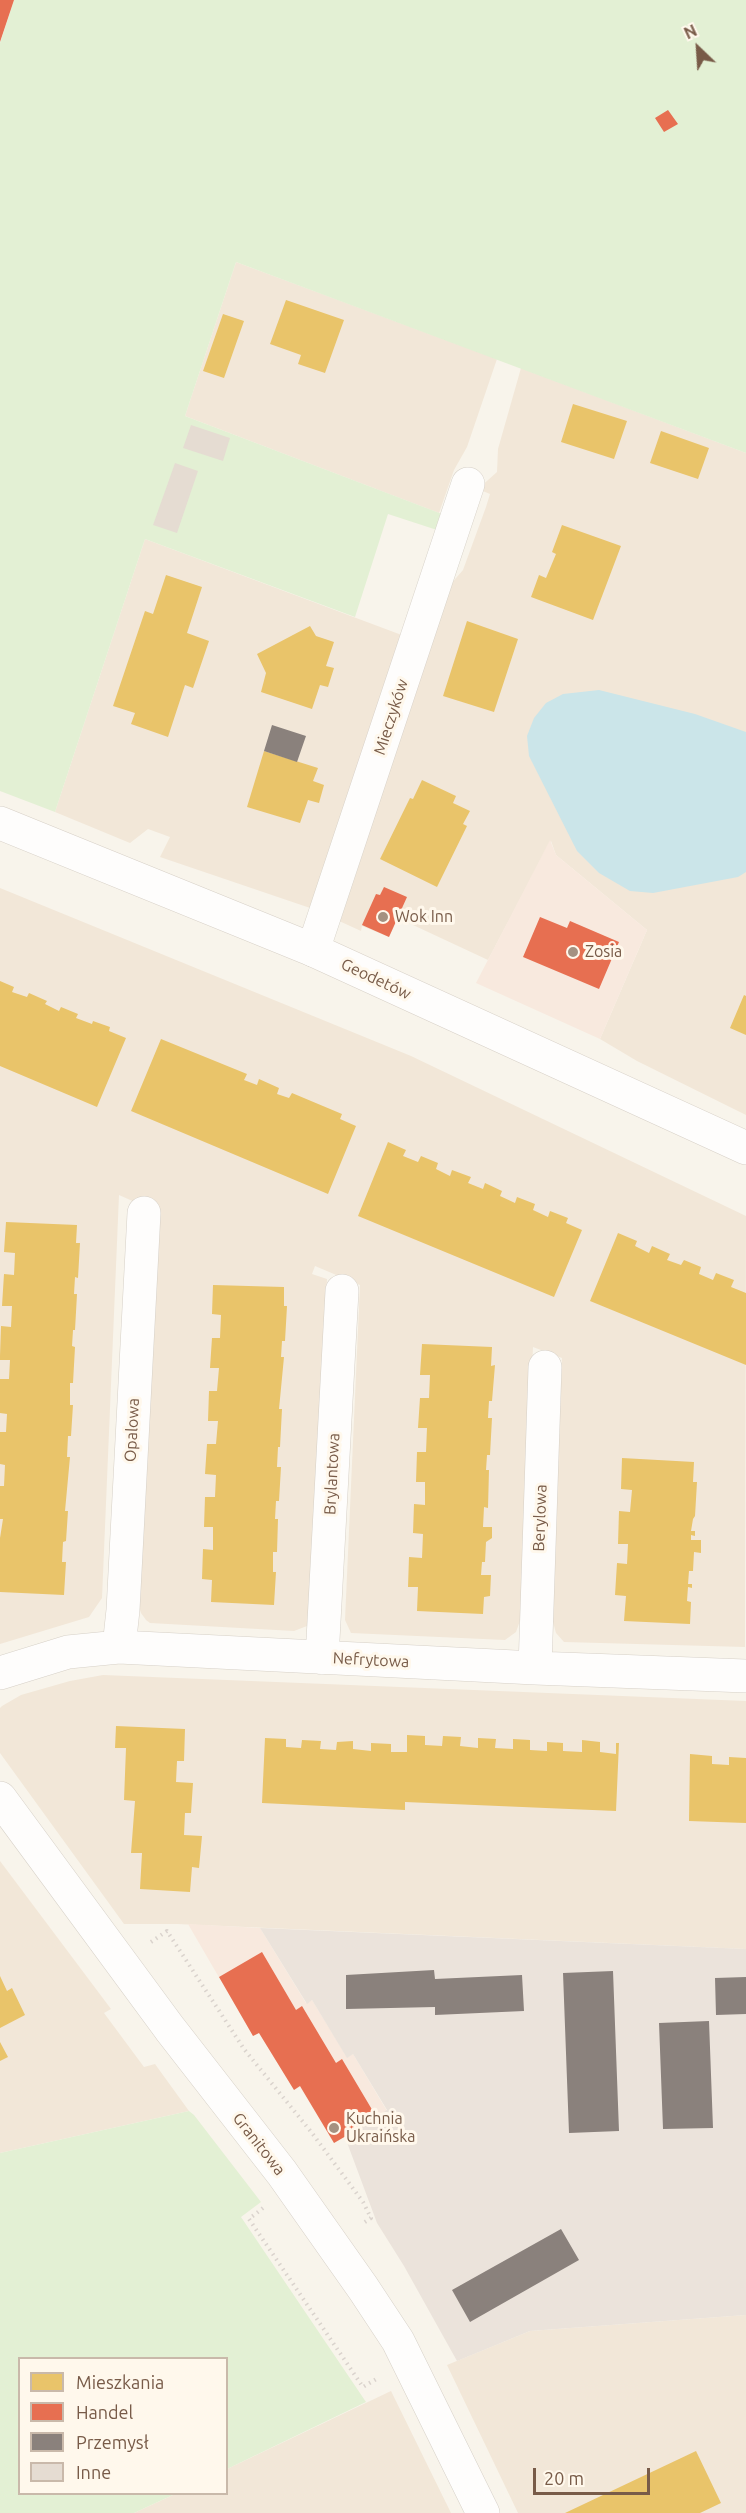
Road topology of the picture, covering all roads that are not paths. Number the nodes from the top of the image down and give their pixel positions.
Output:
1 (468, 484) dead end
2 (0, 823) edge
3 (313, 950) junction
4 (746, 1148) edge
5 (144, 1213) dead end
6 (342, 1291) dead end
7 (545, 1367) dead end
8 (119, 1647) junction
9 (322, 1658) junction
10 (535, 1668) junction
11 (0, 1673) edge
12 (746, 1676) edge
13 (0, 1798) edge
14 (483, 2513) edge

1 - 3 street, Mieczyków
2 - 3 street, Geodetów
3 - 4 street, Geodetów
5 - 8 street, Opalowa
6 - 9 street, Brylantowa
7 - 10 street, Berylowa
8 - 9 street, Nefrytowa
8 - 11 street, Nefrytowa
9 - 10 street, Nefrytowa
10 - 12 street, Nefrytowa
13 - 14 street, Granitowa

